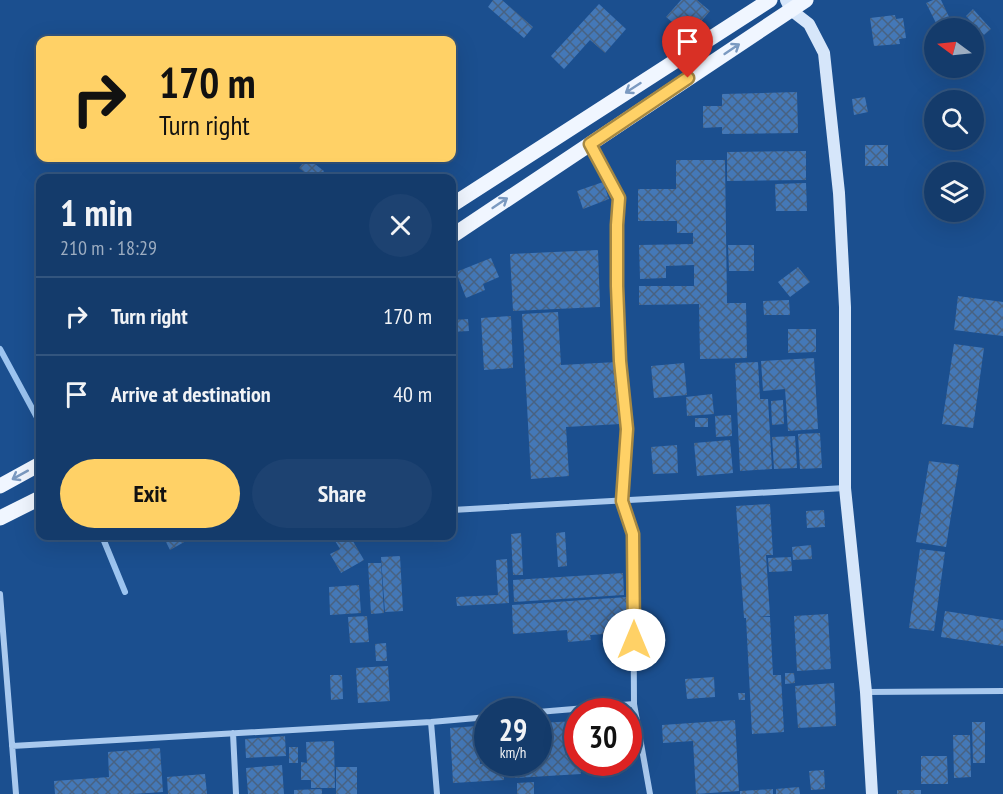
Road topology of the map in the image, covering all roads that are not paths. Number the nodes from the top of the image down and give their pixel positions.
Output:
1 (770, 0) edge
2 (806, 0) edge
3 (788, 5) edge
4 (590, 144) junction
5 (456, 202) edge
6 (456, 233) edge
7 (36, 466) edge
8 (0, 486) edge
9 (845, 488) junction
10 (36, 500) edge
11 (622, 501) junction
12 (456, 510) edge
13 (0, 518) edge
14 (0, 594) edge
15 (1003, 691) edge
16 (866, 692) junction
17 (634, 698) edge
18 (474, 718) edge
19 (431, 722) junction
20 (232, 733) junction
21 (12, 746) junction
22 (642, 749) edge
23 (16, 794) edge
24 (236, 794) edge
25 (437, 794) edge
26 (650, 794) edge
27 (872, 794) edge

1 -> 5 main road
2 - 3 main road
4 -> 3 main road
3 - 9 street
6 -> 4 main road
4 - 11 street
7 -> 8 main road
9 - 11 street
9 - 16 street
10 - 13 main road
11 - 12 street
11 - 17 street
14 - 21 street
15 - 16 street
16 - 27 street
18 - 19 street
19 - 20 street
19 - 25 street
20 - 21 street
20 - 24 street
21 - 23 street
22 - 26 street

